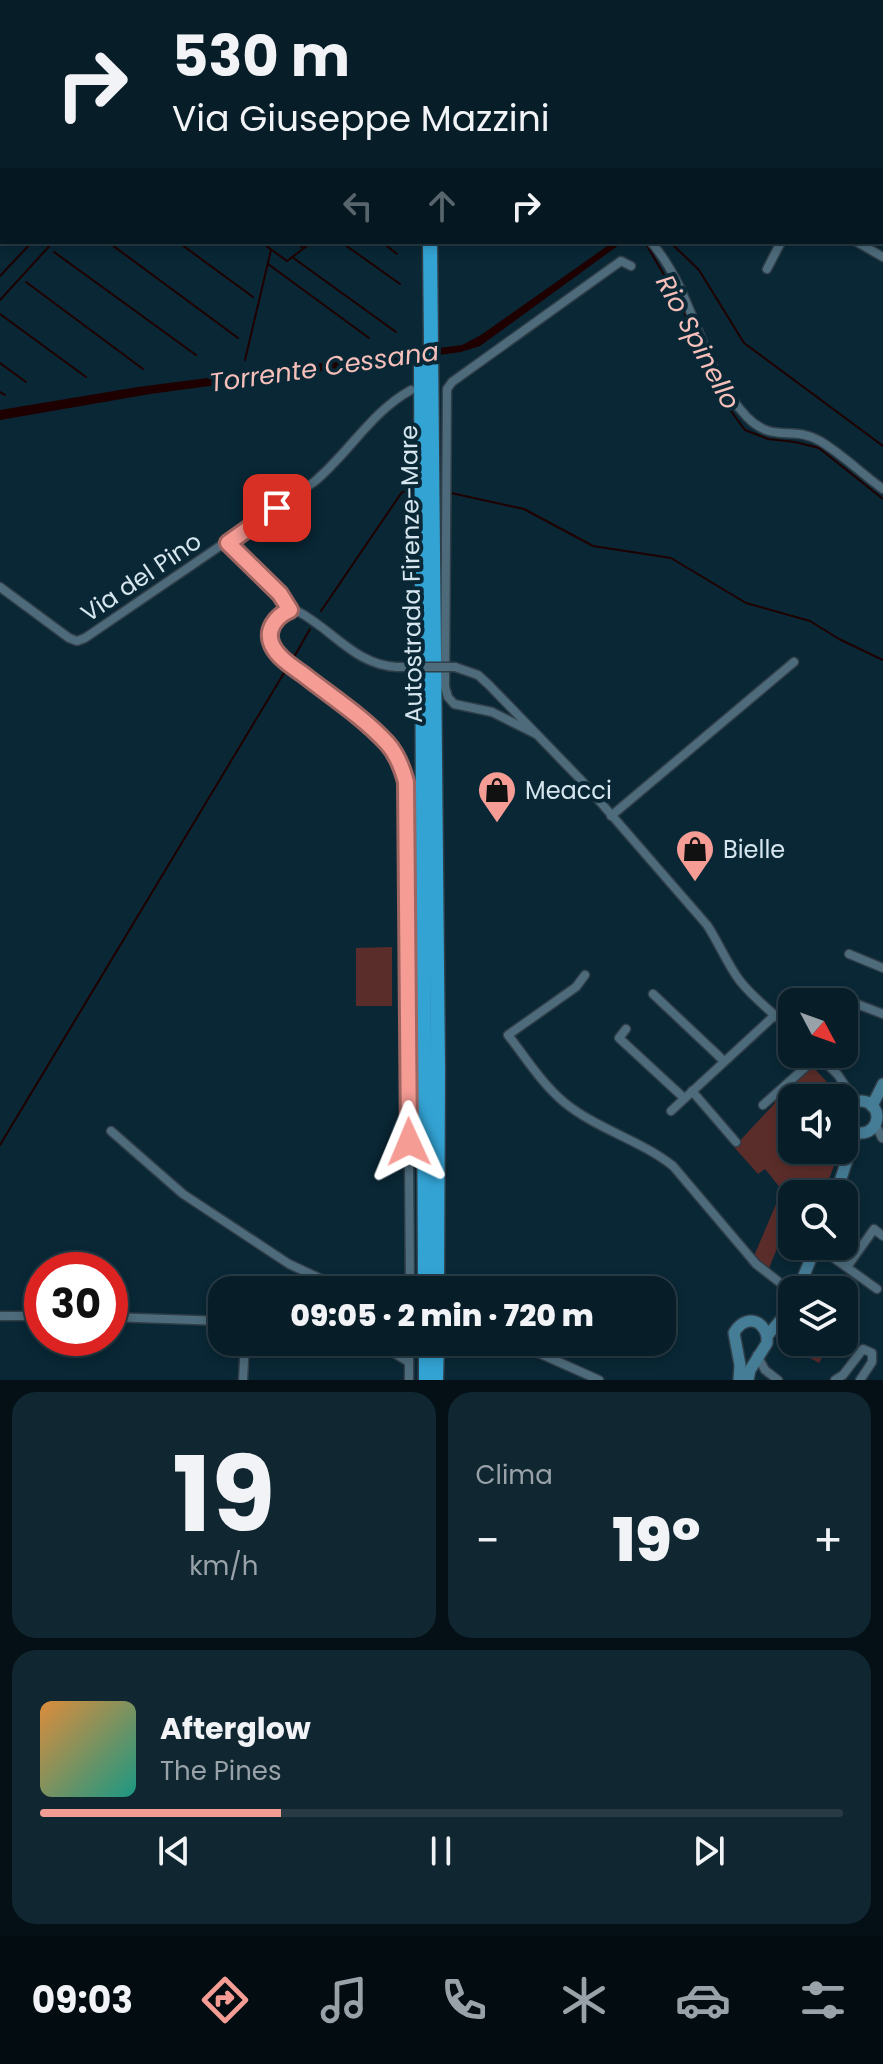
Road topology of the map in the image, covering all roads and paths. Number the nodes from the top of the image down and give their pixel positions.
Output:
1 (421, 244) edge
2 (430, 244) edge
3 (653, 244) edge
4 (780, 244) edge
5 (860, 244) edge
6 (883, 257) edge
7 (631, 266) dead end
8 (767, 269) dead end
9 (426, 353) junction
10 (411, 390) dead end
11 (883, 489) edge
12 (228, 543) junction
13 (0, 587) edge
14 (290, 610) junction
15 (794, 662) dead end
16 (536, 734) junction
17 (611, 816) junction
18 (849, 954) dead end
19 (883, 968) edge
20 (585, 975) dead end
21 (653, 994) dead end
22 (858, 1004) edge
23 (883, 1014) edge
24 (775, 1015) junction
25 (778, 1018) edge
26 (626, 1029) dead end
27 (724, 1061) junction
28 (803, 1068) edge
29 (831, 1068) edge
30 (845, 1084) edge
31 (881, 1089) edge
32 (692, 1091) junction
33 (684, 1098) junction
34 (858, 1101) joint
35 (763, 1105) dead end
36 (671, 1111) dead end
37 (872, 1126) junction
38 (858, 1129) edge
39 (111, 1131) dead end
40 (883, 1138) edge
41 (736, 1142) dead end
42 (883, 1236) edge
43 (837, 1260) edge
44 (847, 1267) junction
45 (315, 1276) edge
46 (410, 1276) edge
47 (425, 1276) edge
48 (437, 1276) edge
49 (778, 1283) edge
50 (877, 1289) dead end
51 (0, 1316) edge
52 (24, 1316) edge
53 (128, 1318) edge
54 (208, 1320) edge
55 (778, 1321) edge
56 (764, 1330) junction
57 (757, 1355) junction
58 (244, 1356) edge
59 (399, 1356) edge
60 (409, 1356) edge
61 (426, 1356) edge
62 (437, 1356) edge
63 (545, 1356) edge
64 (409, 1362) junction
65 (243, 1380) edge
66 (409, 1380) edge
67 (426, 1380) edge
68 (436, 1380) edge
69 (599, 1380) edge
70 (739, 1380) edge
71 (748, 1380) edge
72 (778, 1380) edge
73 (835, 1380) edge
74 (860, 1380) edge

1 - 9 highway, Autostrada Firenze-Mare
2 - 9 highway, Autostrada Firenze-Mare
3 - 11 street
4 - 8 street
5 - 6 street
7 - 16 street
9 - 47 highway, Autostrada Firenze-Mare
9 - 48 highway, Autostrada Firenze-Mare
10 - 12 street
12 - 13 street, Via del Pino
12 - 14 street, Via del Pino
14 - 16 street, bridge
14 - 46 street
15 - 17 street
16 - 17 street
17 - 24 street
18 - 19 street
20 - 49 street
21 - 27 street
22 - 23 street
24 - 25 street
24 - 27 street
26 - 33 street
27 - 32 street
28 - 35 street
29 - 30 street
31 - 34 street
32 - 33 street
32 - 41 street
33 - 36 street
34 - 37 street
37 - 38 street
37 - 40 street
39 - 45 street
42 - 44 street
43 - 44 street
44 - 50 street
51 - 52 street
53 - 54 street
55 - 56 street
56 - 57 street
56 - 70 street
57 - 71 street
57 - 72 street
58 - 65 street
59 - 64 street
60 - 64 street
61 - 67 highway
62 - 68 highway
63 - 69 street
64 - 66 street
73 - 74 street

